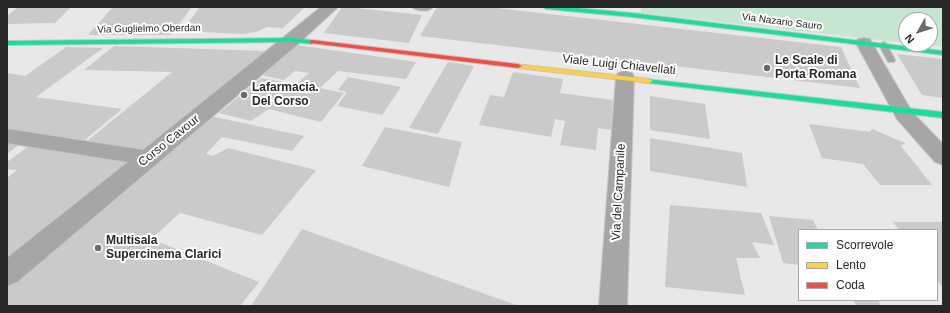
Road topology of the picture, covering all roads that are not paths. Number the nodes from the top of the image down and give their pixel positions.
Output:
1 (330, 7) edge
2 (416, 7) edge
3 (546, 7) edge
4 (428, 8) dead end
5 (292, 40) junction
6 (7, 43) edge
7 (864, 43) junction
8 (883, 46) junction
9 (943, 53) edge
10 (891, 60) dead end
11 (625, 77) junction
12 (902, 110) junction
13 (943, 115) edge
14 (7, 136) edge
15 (943, 157) edge
16 (148, 158) junction
17 (7, 274) edge
18 (613, 306) edge

1 - 5 street, Corso Cavour
2 - 4 lane
3 - 7 street, Via Nazario Sauro
5 - 6 street, Via Guglielmo Oberdan
5 - 11 street, Viale Luigi Chiavellati
5 - 16 street, Corso Cavour
7 - 8 street, Via Nazario Sauro
7 - 12 street
8 - 9 street, Via Nazario Sauro
8 - 10 lane
11 - 12 street, Viale Luigi Chiavellati
11 - 18 street, Via del Campanile
12 - 13 street, Viale Luigi Chiavellati
12 - 15 street
14 - 16 street
16 - 17 street, Corso Cavour

